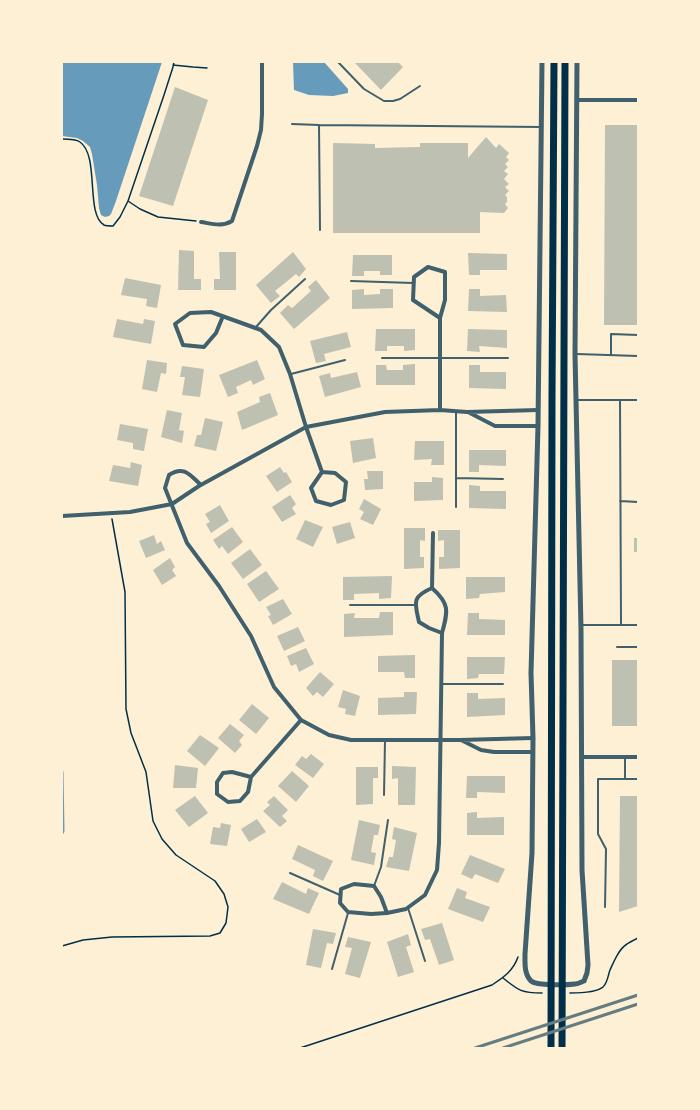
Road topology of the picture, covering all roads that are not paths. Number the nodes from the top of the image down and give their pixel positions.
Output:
1 (262, 62) edge
2 (338, 62) edge
3 (542, 62) edge
4 (554, 62) edge
5 (565, 62) edge
6 (577, 62) edge
7 (420, 86) dead end
8 (577, 100) junction
9 (638, 100) edge
10 (292, 124) dead end
11 (319, 125) junction
12 (542, 127) junction
13 (201, 222) road end
14 (320, 230) dead end
15 (305, 279) dead end
16 (351, 281) dead end
17 (413, 283) junction
18 (223, 316) junction
19 (440, 318) junction
20 (255, 328) junction
21 (638, 335) edge
22 (576, 354) junction
23 (610, 355) junction
24 (638, 356) edge
25 (382, 358) dead end
26 (440, 358) junction
27 (508, 358) dead end
28 (345, 360) dead end
29 (290, 374) junction
30 (576, 400) junction
31 (620, 400) junction
32 (638, 400) edge
33 (440, 410) junction
34 (538, 410) junction
35 (456, 411) junction
36 (467, 412) junction
37 (538, 426) junction
38 (306, 427) junction
39 (322, 472) junction
40 (456, 478) junction
41 (503, 479) dead end
42 (201, 485) junction
43 (620, 502) junction
44 (638, 502) edge
45 (172, 504) junction
46 (456, 507) dead end
47 (62, 516) edge
48 (433, 532) dead end
49 (432, 588) junction
50 (350, 605) dead end
51 (415, 605) junction
52 (581, 625) junction
53 (621, 625) junction
54 (638, 625) edge
55 (442, 633) junction
56 (617, 647) dead end
57 (638, 647) edge
58 (441, 684) junction
59 (503, 684) dead end
60 (301, 720) junction
61 (532, 738) junction
62 (441, 739) junction
63 (385, 740) junction
64 (460, 740) junction
65 (532, 752) junction
66 (581, 757) junction
67 (625, 757) junction
68 (638, 757) edge
69 (251, 777) junction
70 (625, 779) junction
71 (638, 779) edge
72 (384, 795) dead end
73 (388, 820) dead end
74 (290, 872) dead end
75 (374, 886) junction
76 (340, 895) junction
77 (605, 907) dead end
78 (408, 908) junction
79 (348, 912) junction
80 (387, 913) junction
81 (425, 961) dead end
82 (332, 969) dead end
83 (551, 1048) edge
84 (562, 1048) edge

1 - 13 street
2 - 7 lane
3 - 12 street
4 - 83 highway
5 - 84 highway
6 - 8 street
8 - 9 street
8 - 22 street
10 - 11 lane
11 - 12 lane
11 - 14 lane
12 - 34 street
15 - 20 lane
16 - 17 lane
17 - 19 street
17 - 19 street
18 - 18 street
18 - 20 street
19 - 26 street
20 - 29 street
21 - 23 lane
22 - 23 lane
22 - 30 street
23 - 24 lane
25 - 26 lane
26 - 27 lane
26 - 33 street
28 - 29 lane
29 - 38 street
30 - 31 lane
30 - 52 street
31 - 32 lane
31 - 43 lane
33 - 35 street
33 - 38 street
34 - 36 street
34 - 37 street
35 - 36 street
35 - 40 lane
36 - 37 street
37 - 61 street
38 - 39 street
38 - 42 street
39 - 39 street
40 - 41 lane
40 - 46 lane
42 - 45 street
42 - 45 street
43 - 44 lane
43 - 53 lane
45 - 47 street
45 - 60 street
48 - 49 street
49 - 51 street
49 - 55 street
50 - 51 lane
51 - 55 street
52 - 53 lane
52 - 66 street
53 - 54 lane
55 - 58 street
56 - 57 lane
58 - 59 lane
58 - 62 street
60 - 63 street
60 - 69 street
61 - 64 street
61 - 65 street
62 - 63 street
62 - 64 street
62 - 78 street
63 - 72 lane
64 - 65 street
65 - 66 street
66 - 67 street
67 - 68 street
67 - 70 lane
69 - 69 street
70 - 71 lane
70 - 77 lane
73 - 75 lane
74 - 76 lane
75 - 76 street
75 - 80 street
76 - 79 street
78 - 80 street
78 - 81 lane
79 - 80 street
79 - 82 lane

